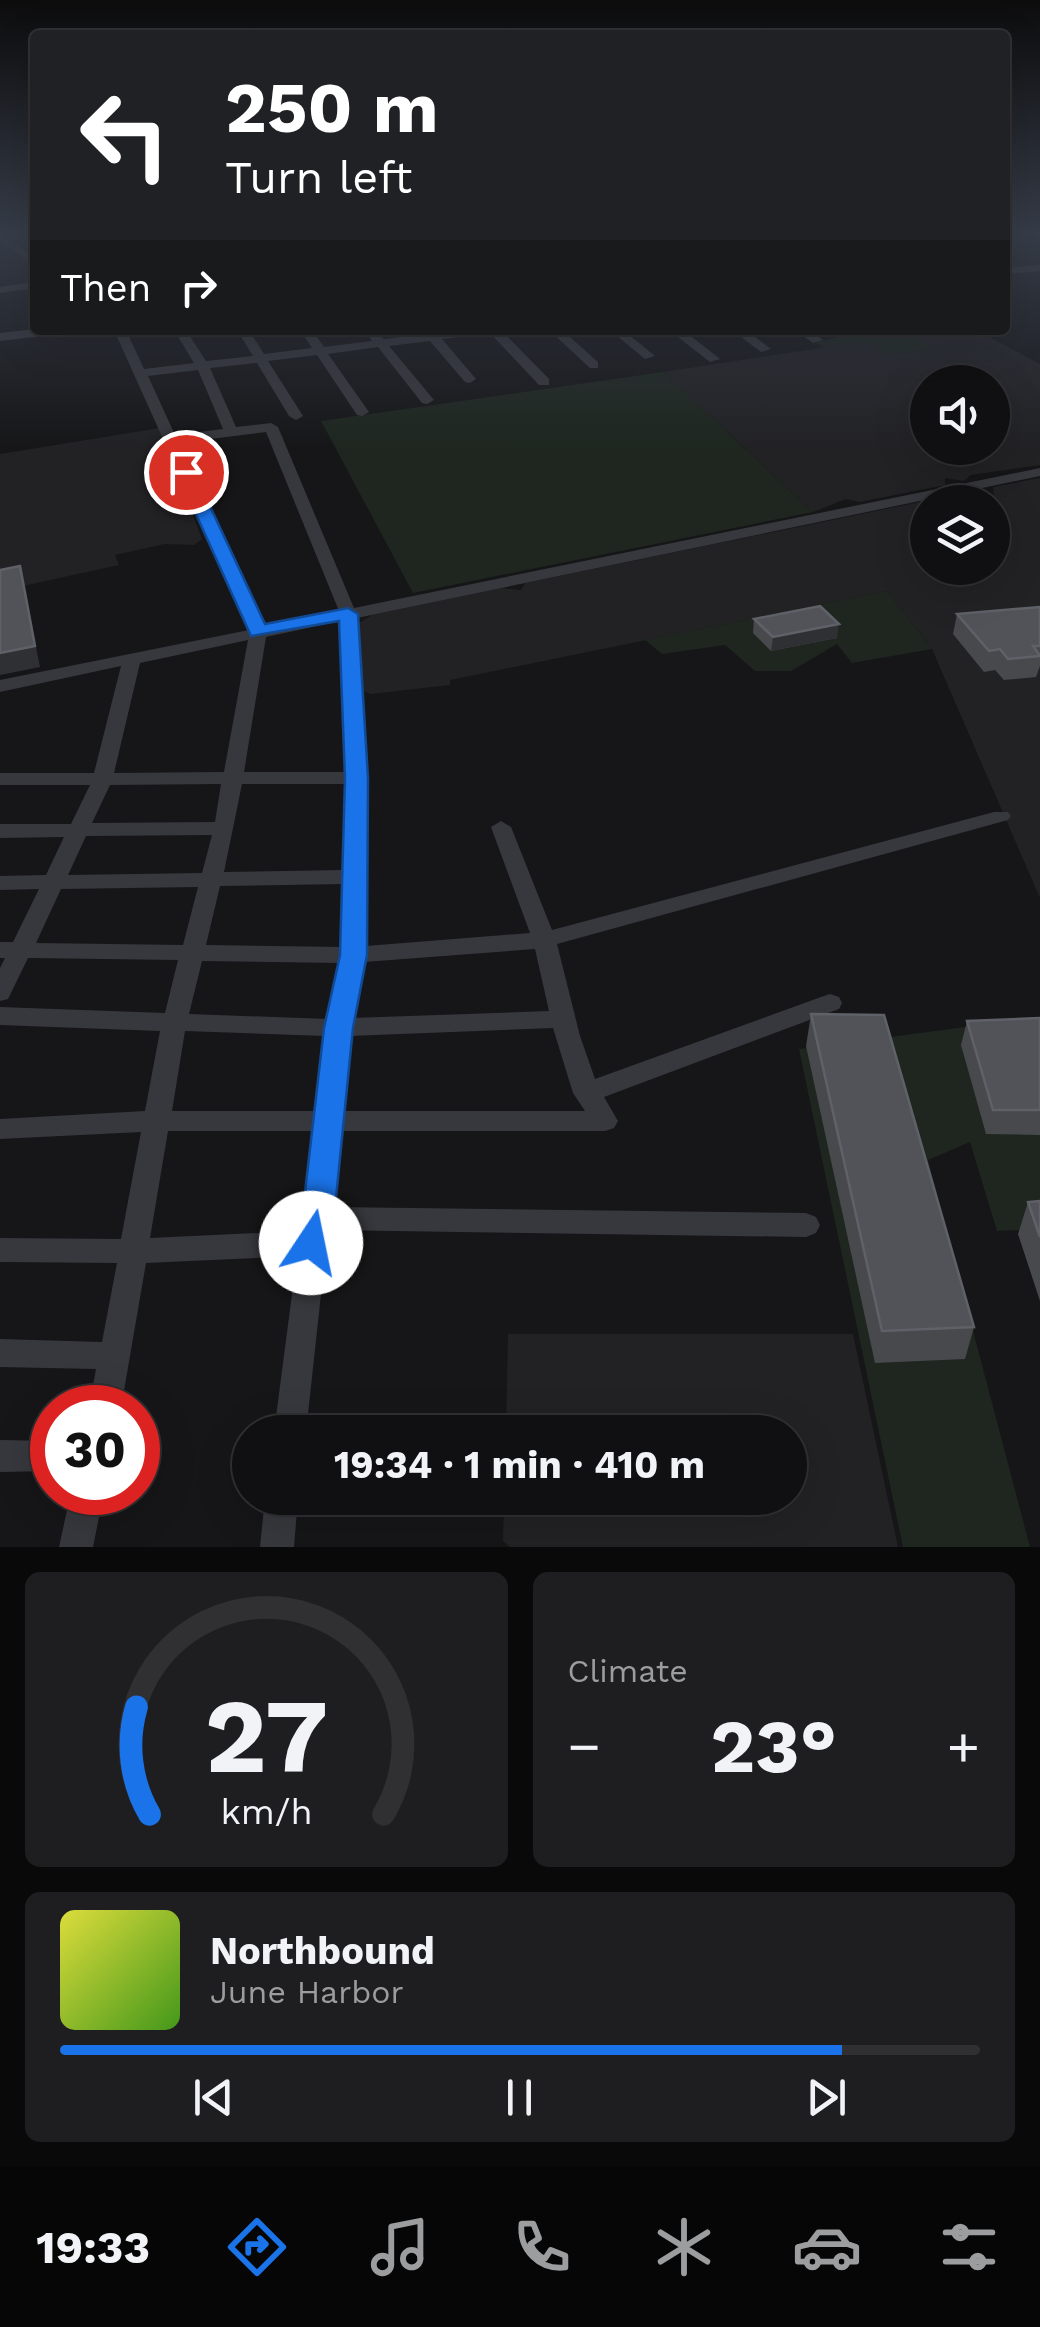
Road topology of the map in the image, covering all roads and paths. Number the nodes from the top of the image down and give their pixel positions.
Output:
1 (30, 334) edge
2 (123, 335) edge
3 (183, 335) edge
4 (245, 335) edge
5 (310, 335) edge
6 (374, 335) edge
7 (421, 335) edge
8 (433, 335) edge
9 (497, 335) edge
10 (560, 335) edge
11 (622, 335) edge
12 (682, 335) edge
13 (745, 335) edge
14 (809, 335) edge
15 (0, 337) edge
16 (817, 340) dead end
17 (380, 343) junction
18 (766, 349) dead end
19 (321, 350) junction
20 (649, 356) dead end
21 (260, 358) junction
22 (714, 359) dead end
23 (202, 365) junction
24 (594, 365) dead end
25 (143, 373) junction
26 (470, 378) dead end
27 (544, 382) dead end
28 (427, 400) dead end
29 (362, 412) dead end
30 (296, 416) dead end
31 (231, 432) junction
32 (171, 440) junction
33 (1040, 472) edge
34 (348, 614) junction
35 (258, 632) junction
36 (132, 659) junction
37 (0, 686) edge
38 (356, 778) junction
39 (0, 779) edge
40 (230, 779) junction
41 (102, 780) junction
42 (1001, 816) dead end
43 (501, 827) dead end
44 (224, 828) junction
45 (82, 829) junction
46 (0, 831) edge
47 (356, 877) junction
48 (210, 881) junction
49 (0, 883) edge
50 (53, 884) junction
51 (544, 940) junction
52 (10, 950) edge
53 (190, 952) junction
54 (354, 955) junction
55 (0, 993) edge
56 (830, 1003) dead end
57 (0, 1016) edge
58 (562, 1019) junction
59 (174, 1024) junction
60 (338, 1028) junction
61 (586, 1093) junction
62 (328, 1119) junction
63 (158, 1121) junction
64 (0, 1129) edge
65 (806, 1225) dead end
66 (314, 1230) junction
67 (0, 1250) edge
68 (131, 1251) junction
69 (0, 1353) edge
70 (114, 1356) junction
71 (109, 1385) edge
72 (292, 1415) edge
73 (0, 1456) edge
74 (30, 1456) edge
75 (83, 1515) edge
76 (280, 1515) edge
77 (76, 1547) edge
78 (277, 1547) edge

1 - 15 street
2 - 25 street
3 - 23 street
4 - 21 street
5 - 19 street
6 - 17 street
7 - 17 street
8 - 26 street
9 - 27 street
10 - 24 street
11 - 20 street
12 - 22 street
13 - 18 street
14 - 16 street
17 - 19 street
17 - 28 street
19 - 21 street
19 - 29 street
21 - 23 street
21 - 30 street
23 - 25 street
23 - 31 street
25 - 32 street
31 - 32 street
31 - 34 street
32 - 35 street
33 - 34 street
34 - 35 street
34 - 38 street
35 - 36 street
35 - 40 street
36 - 37 street
36 - 41 street
38 - 40 street
38 - 47 street
39 - 41 street
40 - 41 street
40 - 44 street
41 - 45 street
42 - 51 street
43 - 51 street
44 - 45 street
44 - 48 street
45 - 46 street
45 - 50 street
47 - 48 street
47 - 54 street
48 - 50 street
48 - 53 street
49 - 50 street
50 - 52 street
51 - 54 street
51 - 58 street
52 - 53 street
52 - 55 street
53 - 54 street
53 - 59 street
54 - 60 street
56 - 61 street
57 - 59 street
58 - 60 street
58 - 61 street
59 - 60 street
59 - 63 street
60 - 62 street
61 - 62 street
62 - 63 street
62 - 66 street
63 - 64 street
63 - 68 street
65 - 66 street
66 - 68 street
66 - 72 street
67 - 68 street
68 - 70 street
69 - 70 street
70 - 71 street
73 - 74 street
75 - 77 street
76 - 78 street

